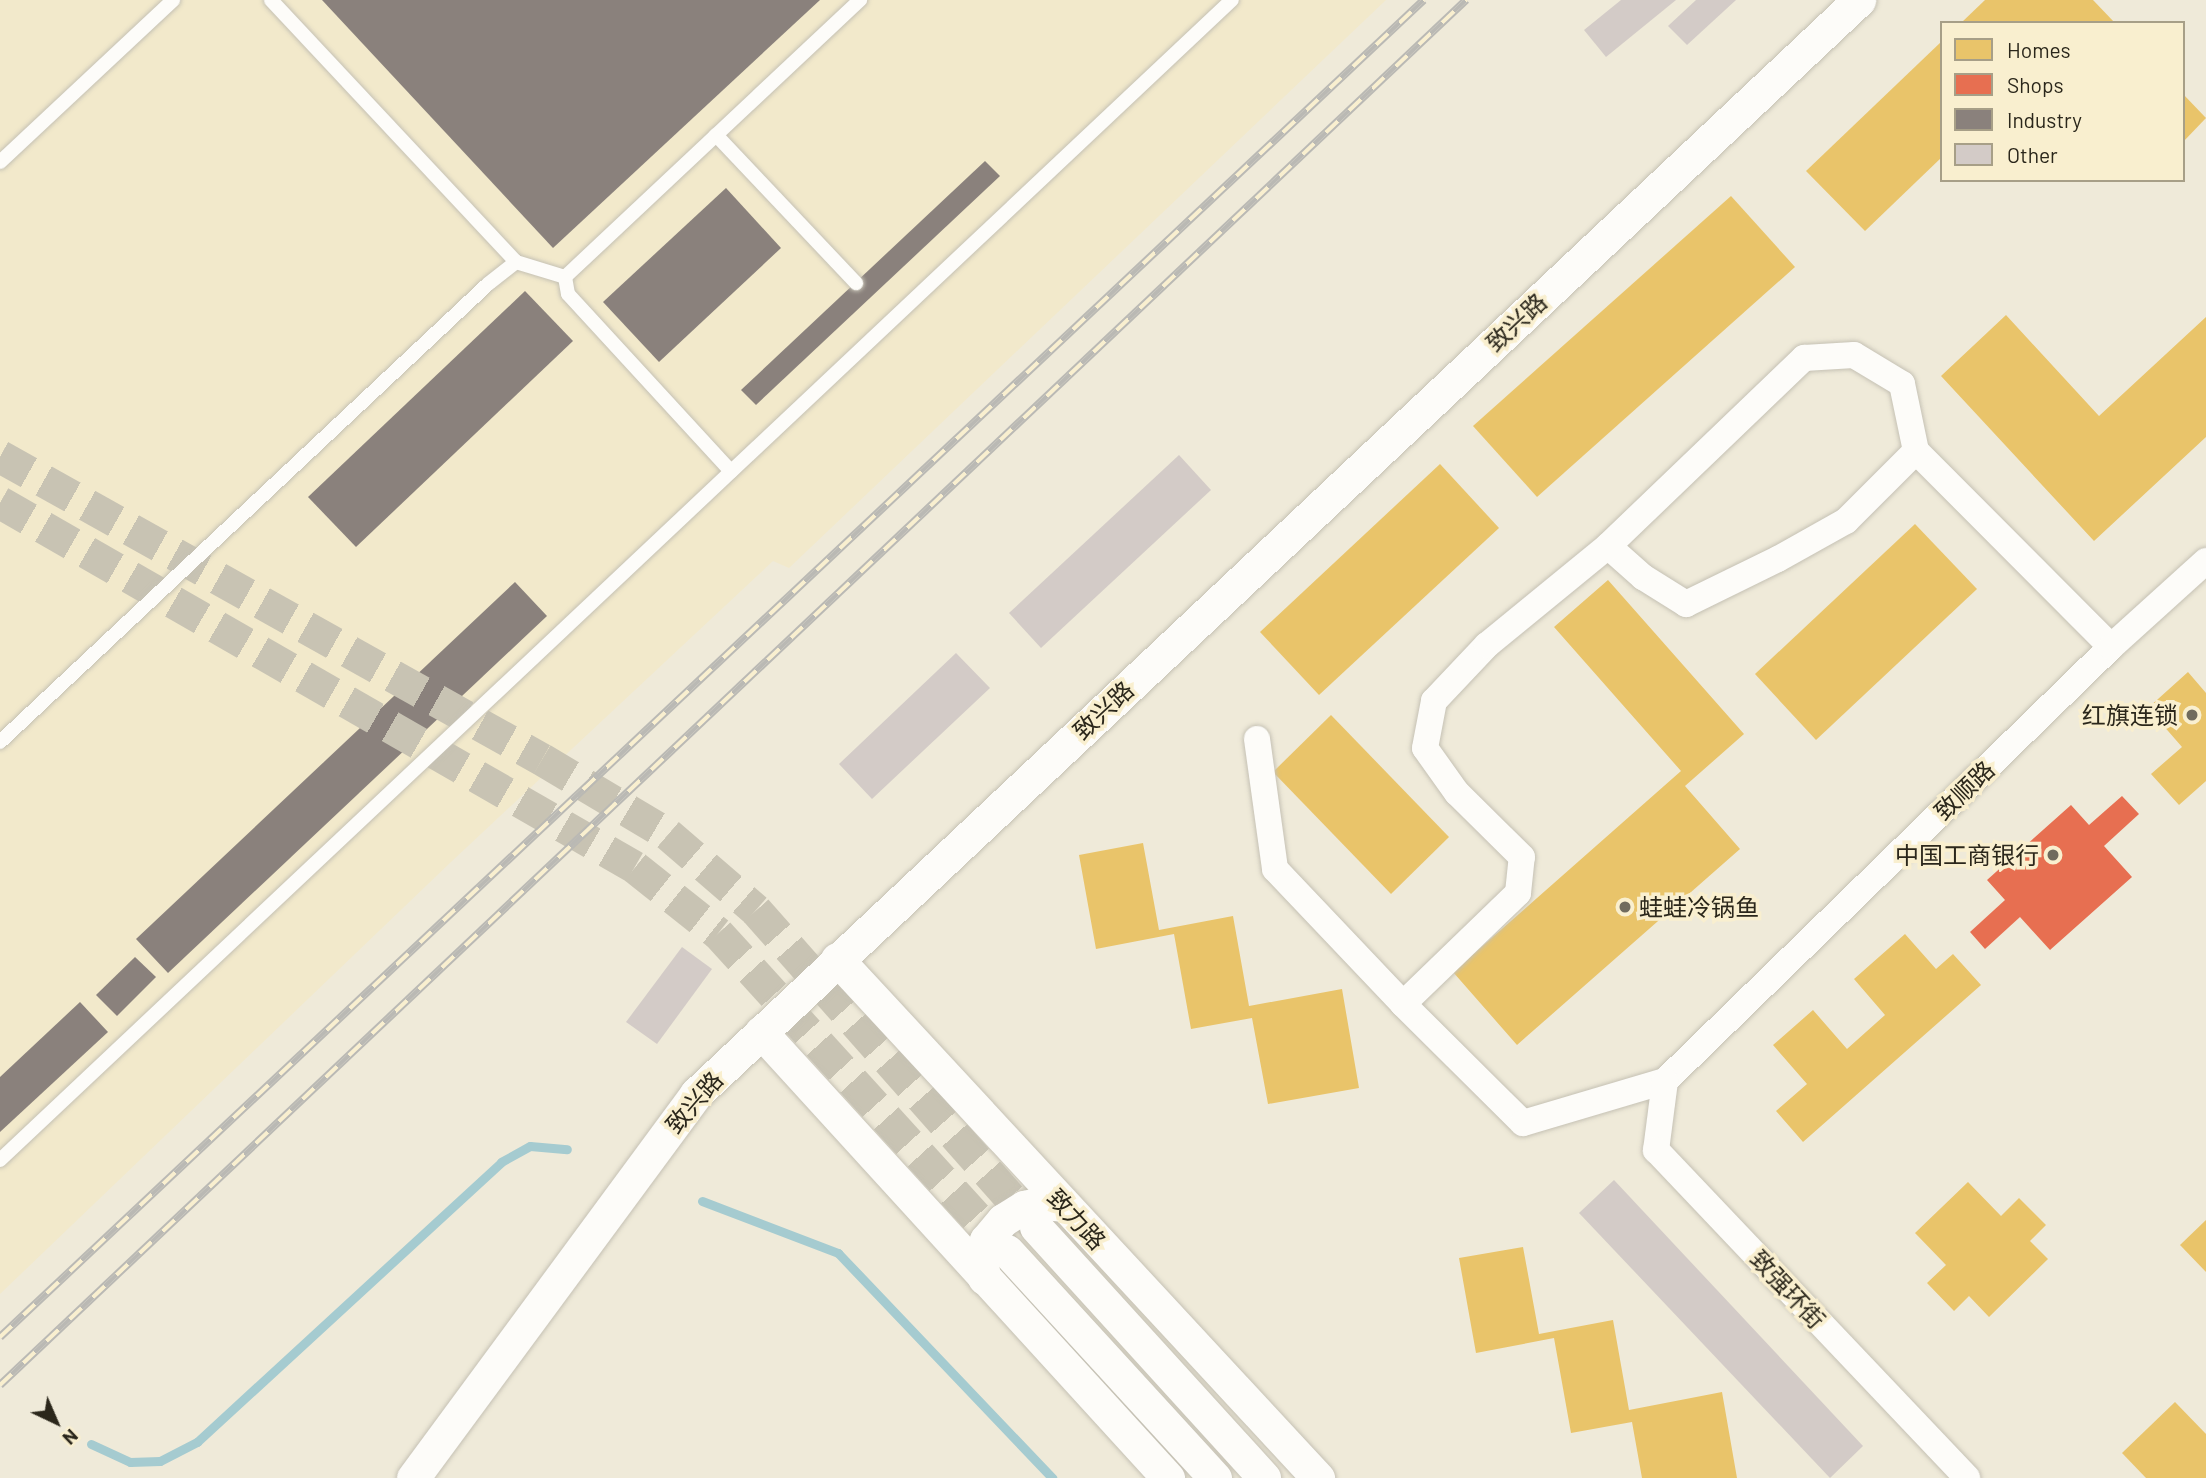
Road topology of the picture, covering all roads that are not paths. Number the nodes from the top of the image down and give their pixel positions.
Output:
1 (173, 0) edge
2 (271, 0) edge
3 (860, 0) edge
4 (1232, 0) edge
5 (1858, 0) edge
6 (716, 135) junction
7 (0, 162) edge
8 (516, 262) junction
9 (565, 277) junction
10 (856, 283) dead end
11 (1916, 451) junction
12 (731, 471) junction
13 (1608, 546) junction
14 (2206, 561) edge
15 (2112, 647) junction
16 (1257, 739) dead end
17 (0, 742) edge
18 (837, 959) junction
19 (1403, 1004) junction
20 (761, 1032) junction
21 (1665, 1081) junction
22 (0, 1160) edge
23 (1063, 1205) junction
24 (1037, 1227) tunnel mouth
25 (1007, 1251) tunnel mouth
26 (984, 1278) junction
27 (413, 1478) edge
28 (1168, 1478) edge
29 (1215, 1478) edge
30 (1264, 1478) edge
31 (1318, 1478) edge
32 (1967, 1478) edge

1 - 7 lane
2 - 8 lane
3 - 6 lane
4 - 12 lane
5 - 18 street, 致兴路
6 - 9 lane
6 - 10 lane
8 - 9 lane
8 - 17 lane
9 - 12 lane
11 - 13 street
11 - 13 street
11 - 15 street
12 - 22 lane
13 - 19 street
14 - 15 street, 致顺路
15 - 21 street, 致顺路
16 - 19 street
18 - 20 street, 致兴路
18 - 23 street, 致力路
19 - 21 street
20 - 26 street
20 - 27 street, 致兴路
21 - 32 street, 致强环街
23 - 26 street
23 - 31 street, 致力路
24 - 30 street, 致力路
25 - 29 street
26 - 28 street

